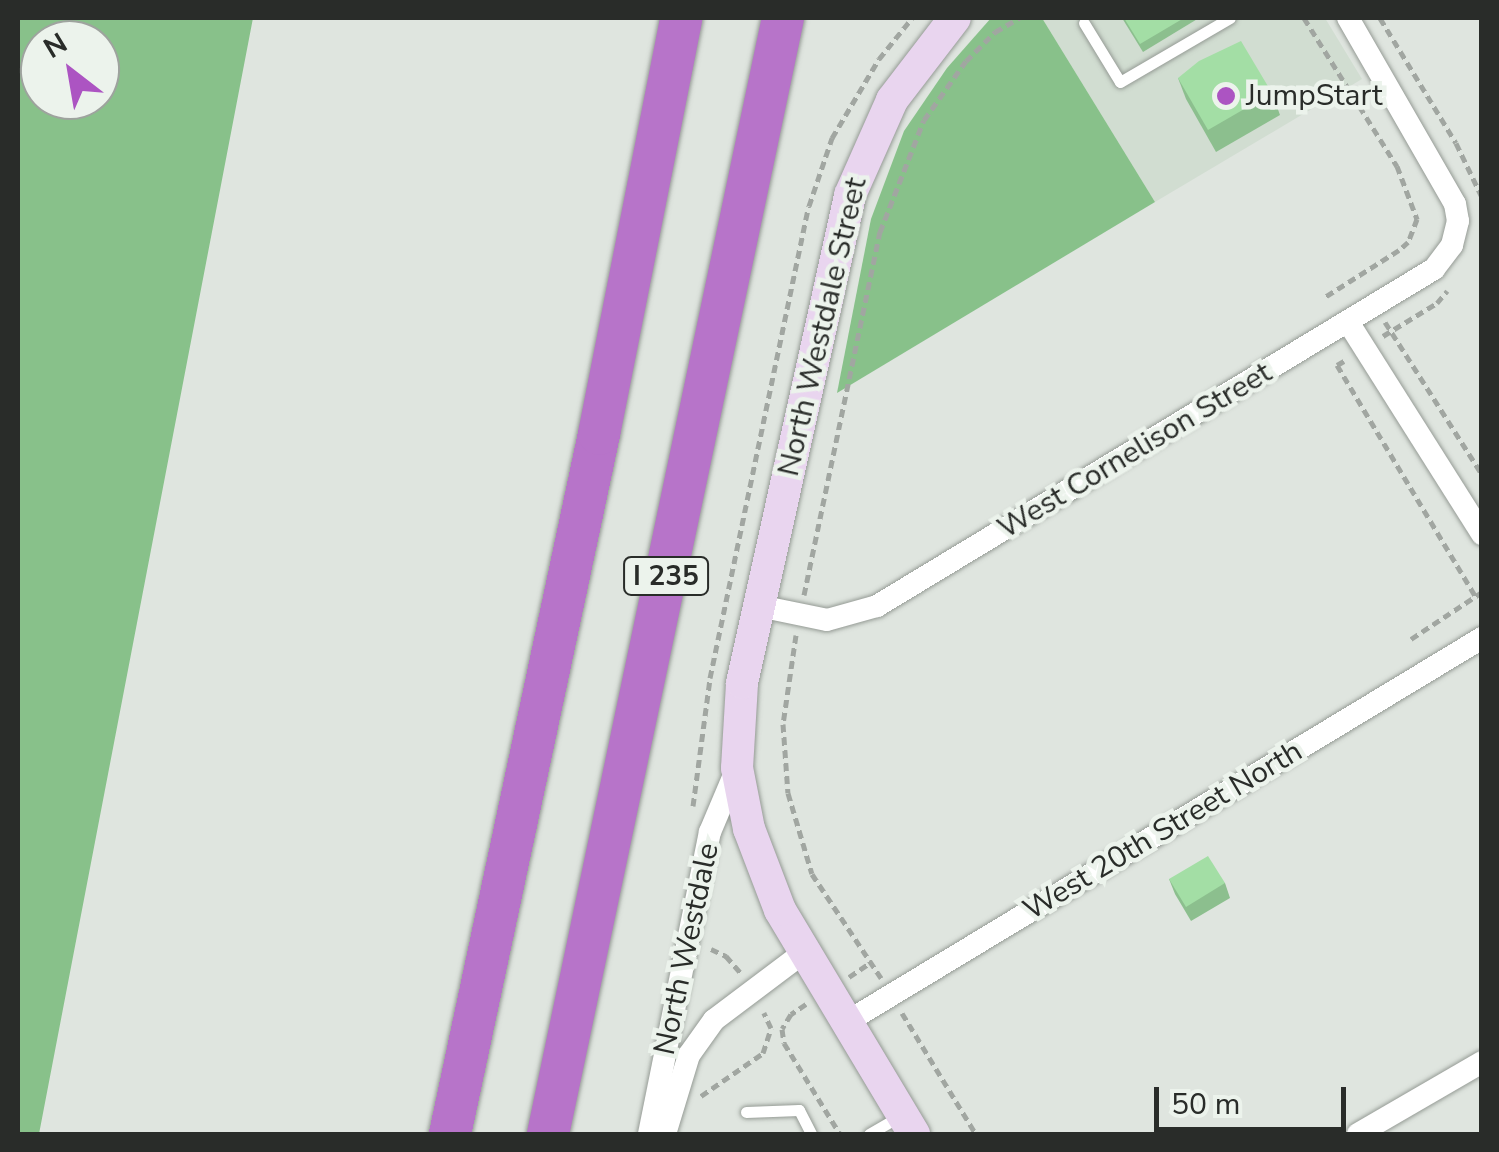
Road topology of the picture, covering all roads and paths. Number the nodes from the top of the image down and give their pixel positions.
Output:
1 (681, 18) edge
2 (782, 18) edge
3 (954, 18) edge
4 (1018, 18) edge
5 (1230, 18) edge
6 (1304, 18) edge
7 (1348, 18) edge
8 (1380, 18) edge
9 (1086, 19) edge
10 (1210, 23) edge
11 (1184, 27) edge
12 (1192, 40) junction
13 (1158, 42) edge
14 (1165, 54) junction
15 (1482, 197) edge
16 (1357, 277) junction
17 (1324, 297) dead end
18 (1375, 305) junction
19 (1348, 322) junction
20 (1482, 474) edge
21 (1482, 534) edge
22 (1482, 592) edge
23 (759, 606) junction
24 (800, 615) junction
25 (1411, 638) dead end
26 (1482, 638) edge
27 (737, 768) junction
28 (803, 953) junction
29 (891, 995) junction
30 (791, 1014) dead end
31 (845, 1023) junction
32 (1482, 1062) edge
33 (746, 1112) dead end
34 (908, 1125) edge
35 (450, 1134) edge
36 (548, 1134) edge
37 (649, 1134) edge
38 (665, 1134) edge
39 (812, 1134) edge
40 (840, 1134) edge
41 (869, 1134) edge
42 (976, 1134) edge
43 (1358, 1134) edge

1 - 35 highway
2 - 36 highway, I 235
3 - 23 main road, North Westdale Street
4 - 24 path
5 - 10 lane
6 - 16 path
7 - 18 street, West Cornelison Street
8 - 15 path
9 - 14 lane
10 - 12 lane
11 - 12 lane
12 - 14 lane
13 - 14 lane
16 - 17 path
16 - 18 path
18 - 19 street, West Cornelison Street
18 - 20 path
19 - 21 street
19 - 24 street, West Cornelison Street
22 - 25 path
23 - 24 street, West Cornelison Street
23 - 27 main road, North Westdale Street
24 - 29 path
26 - 29 street, West 20th Street North
27 - 28 main road, North Westdale Street
27 - 37 street, North Westdale
28 - 31 main road, North Westdale Street
28 - 38 street
29 - 31 street, West 20th Street North
29 - 42 path
30 - 40 path
31 - 34 main road, North Westdale Street
32 - 43 street
33 - 39 lane
34 - 41 lane

